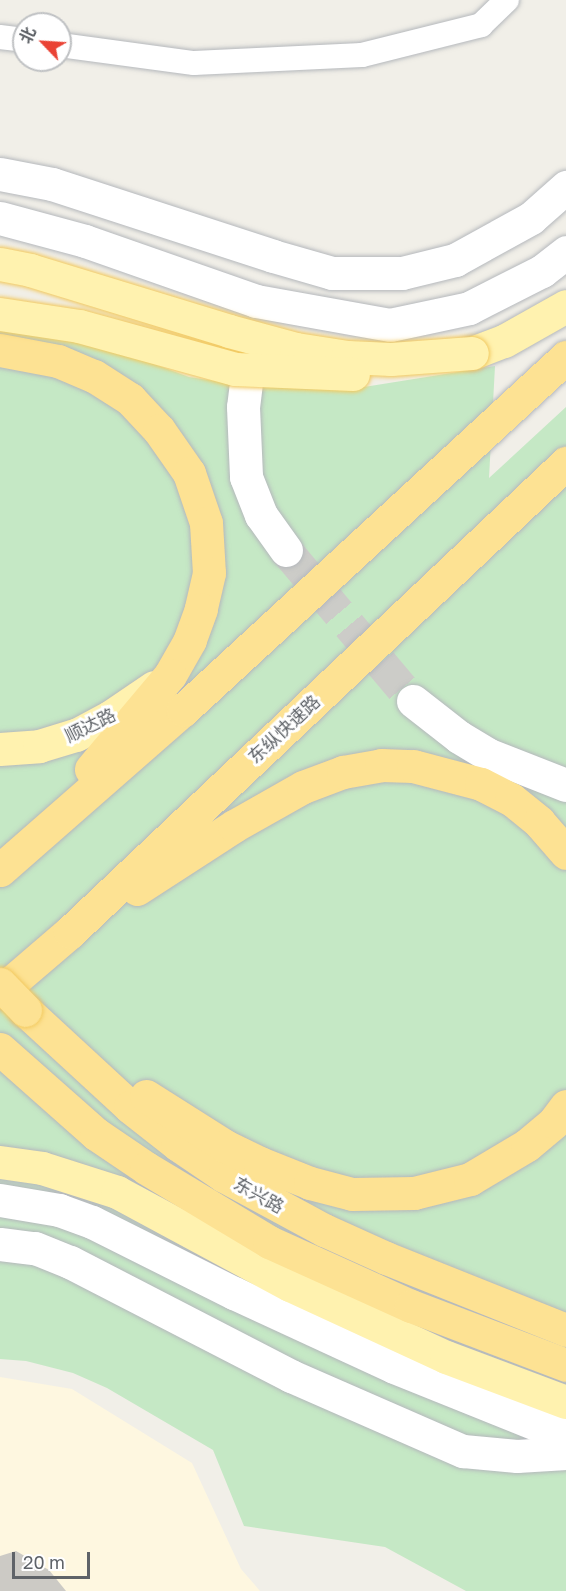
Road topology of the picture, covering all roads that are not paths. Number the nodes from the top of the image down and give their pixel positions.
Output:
1 (507, 0) edge
2 (72, 47) edge
3 (0, 174) edge
4 (566, 187) edge
5 (0, 218) edge
6 (566, 252) edge
7 (0, 264) edge
8 (256, 301) junction
9 (566, 306) edge
10 (0, 314) edge
11 (0, 350) edge
12 (472, 353) junction
13 (566, 357) edge
14 (566, 463) edge
15 (286, 550) tunnel mouth
16 (170, 675) junction
17 (413, 701) tunnel mouth
18 (0, 749) edge
19 (566, 785) edge
20 (566, 853) edge
21 (10, 862) edge
22 (70, 932) junction
23 (0, 984) edge
24 (12, 1001) edge
25 (0, 1049) edge
26 (566, 1106) edge
27 (0, 1162) edge
28 (0, 1200) edge
29 (0, 1244) edge
30 (566, 1329) edge
31 (566, 1365) edge
32 (566, 1402) edge
33 (566, 1436) edge
34 (566, 1453) edge

1 - 2 street
3 - 4 street
5 - 8 street
6 - 8 street
7 - 12 main road, bridge
8 - 15 street
9 - 12 main road
10 - 12 main road, bridge
11 - 16 highway
13 - 21 highway
14 - 22 highway, 东纵快速路
16 - 18 main road, 顺达路
16 - 21 highway
17 - 19 street
20 - 22 highway
22 - 24 highway, 东纵快速路
23 - 24 highway, 东兴路, bridge
24 - 26 highway
24 - 30 highway, 东兴路
25 - 31 highway, 东兴路
27 - 32 main road
28 - 33 street
29 - 34 street

